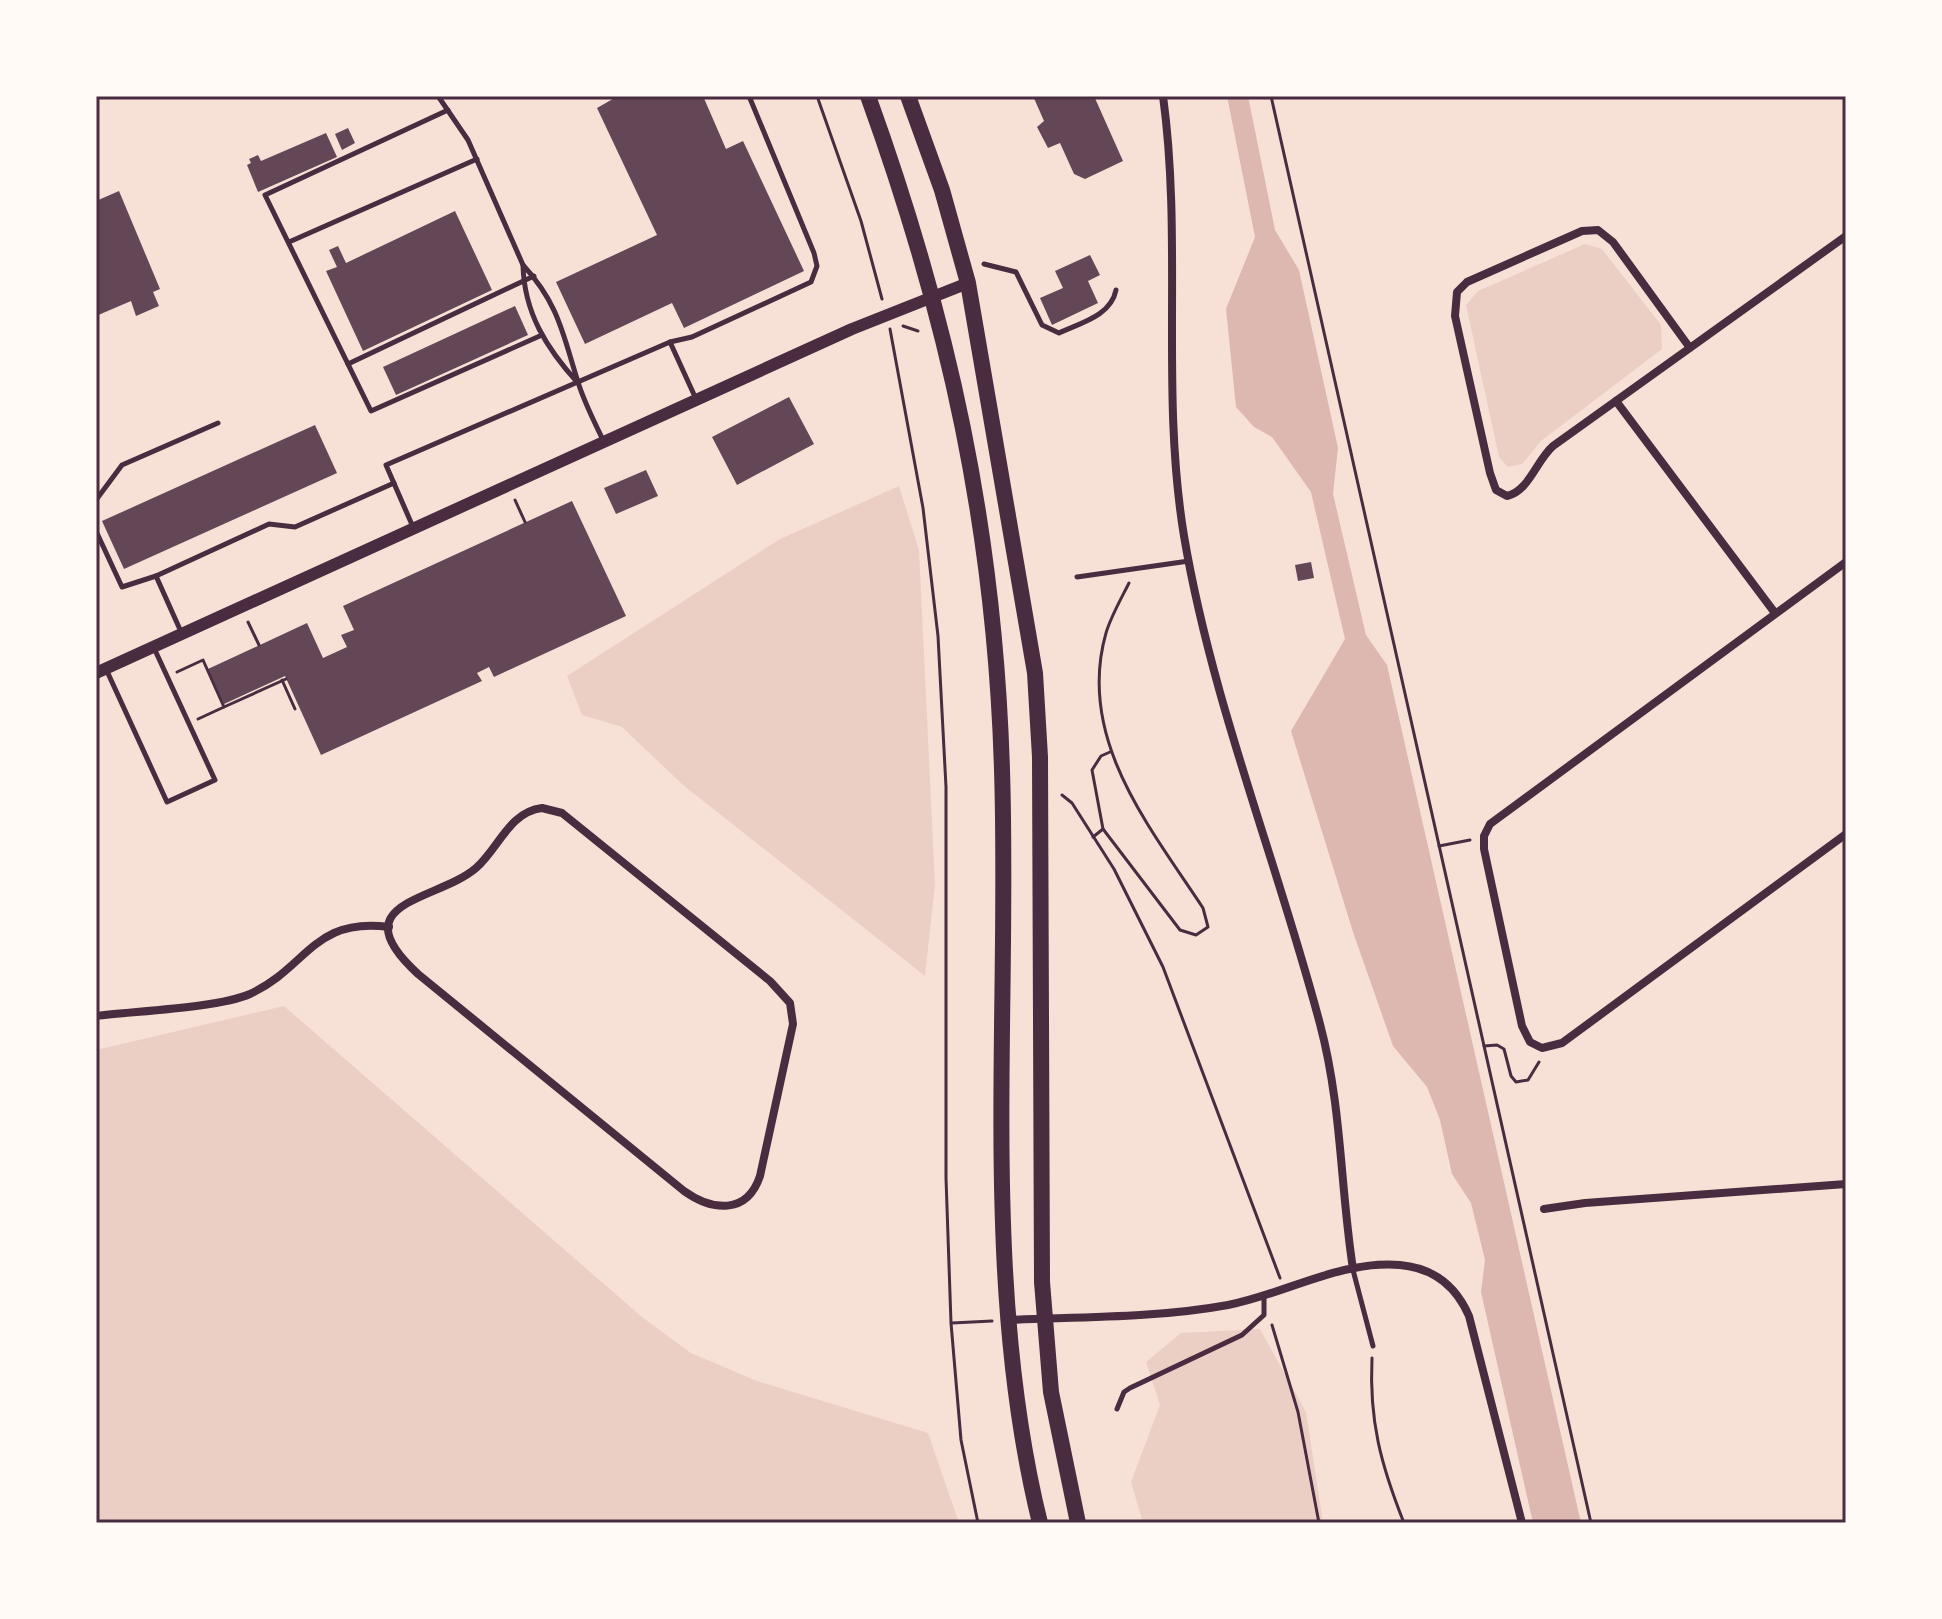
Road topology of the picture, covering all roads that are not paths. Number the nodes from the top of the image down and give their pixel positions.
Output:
1 (438, 96) edge
2 (749, 96) edge
3 (868, 96) edge
4 (908, 96) edge
5 (1163, 96) edge
6 (448, 110) junction
7 (477, 159) junction
8 (1846, 236) edge
9 (289, 242) junction
10 (984, 264) dead end
11 (523, 265) junction
12 (534, 276) junction
13 (524, 281) junction
14 (968, 283) junction
15 (1116, 290) dead end
16 (933, 294) junction
17 (542, 335) junction
18 (670, 342) junction
19 (1690, 348) junction
20 (348, 364) junction
21 (578, 383) junction
22 (696, 400) junction
23 (1616, 401) junction
24 (218, 423) dead end
25 (603, 441) junction
26 (394, 483) junction
27 (96, 500) edge
28 (413, 528) junction
29 (96, 531) edge
30 (1189, 561) junction
31 (1846, 562) edge
32 (156, 576) junction
33 (1077, 577) dead end
34 (1775, 613) junction
35 (182, 634) junction
36 (154, 647) junction
37 (101, 671) edge
38 (1846, 834) edge
39 (389, 927) junction
40 (96, 1016) edge
41 (1846, 1184) edge
42 (1544, 1209) dead end
43 (1353, 1269) junction
44 (1264, 1295) junction
45 (1044, 1318) junction
46 (1008, 1320) junction
47 (1373, 1346) road end
48 (1117, 1409) dead end
49 (1040, 1523) edge
50 (1078, 1523) edge
51 (1522, 1523) edge

1 - 6 lane
2 - 18 lane
3 - 16 main road
4 - 14 main road
5 - 30 street
6 - 7 lane
6 - 9 lane
7 - 9 lane
7 - 11 lane
8 - 19 street
9 - 20 lane
10 - 15 lane
11 - 12 lane
11 - 13 lane
12 - 13 lane
12 - 21 lane
13 - 17 lane
13 - 20 lane
14 - 16 street
14 - 45 main road
16 - 22 street
16 - 46 main road
17 - 20 lane
17 - 21 lane
18 - 21 lane
18 - 22 lane
19 - 23 street
19 - 23 street
21 - 25 lane
21 - 26 lane
22 - 25 street
23 - 34 street
24 - 27 lane
25 - 28 street
26 - 28 lane
26 - 32 lane
28 - 35 street
29 - 32 lane
30 - 33 lane
30 - 43 street
31 - 34 street
32 - 35 lane
34 - 38 street
35 - 36 street
36 - 37 street
36 - 37 lane
39 - 39 street
39 - 40 street
41 - 42 street
43 - 44 street
43 - 47 lane
43 - 51 street
44 - 45 street
44 - 48 lane
45 - 46 street
45 - 50 main road
46 - 49 main road

